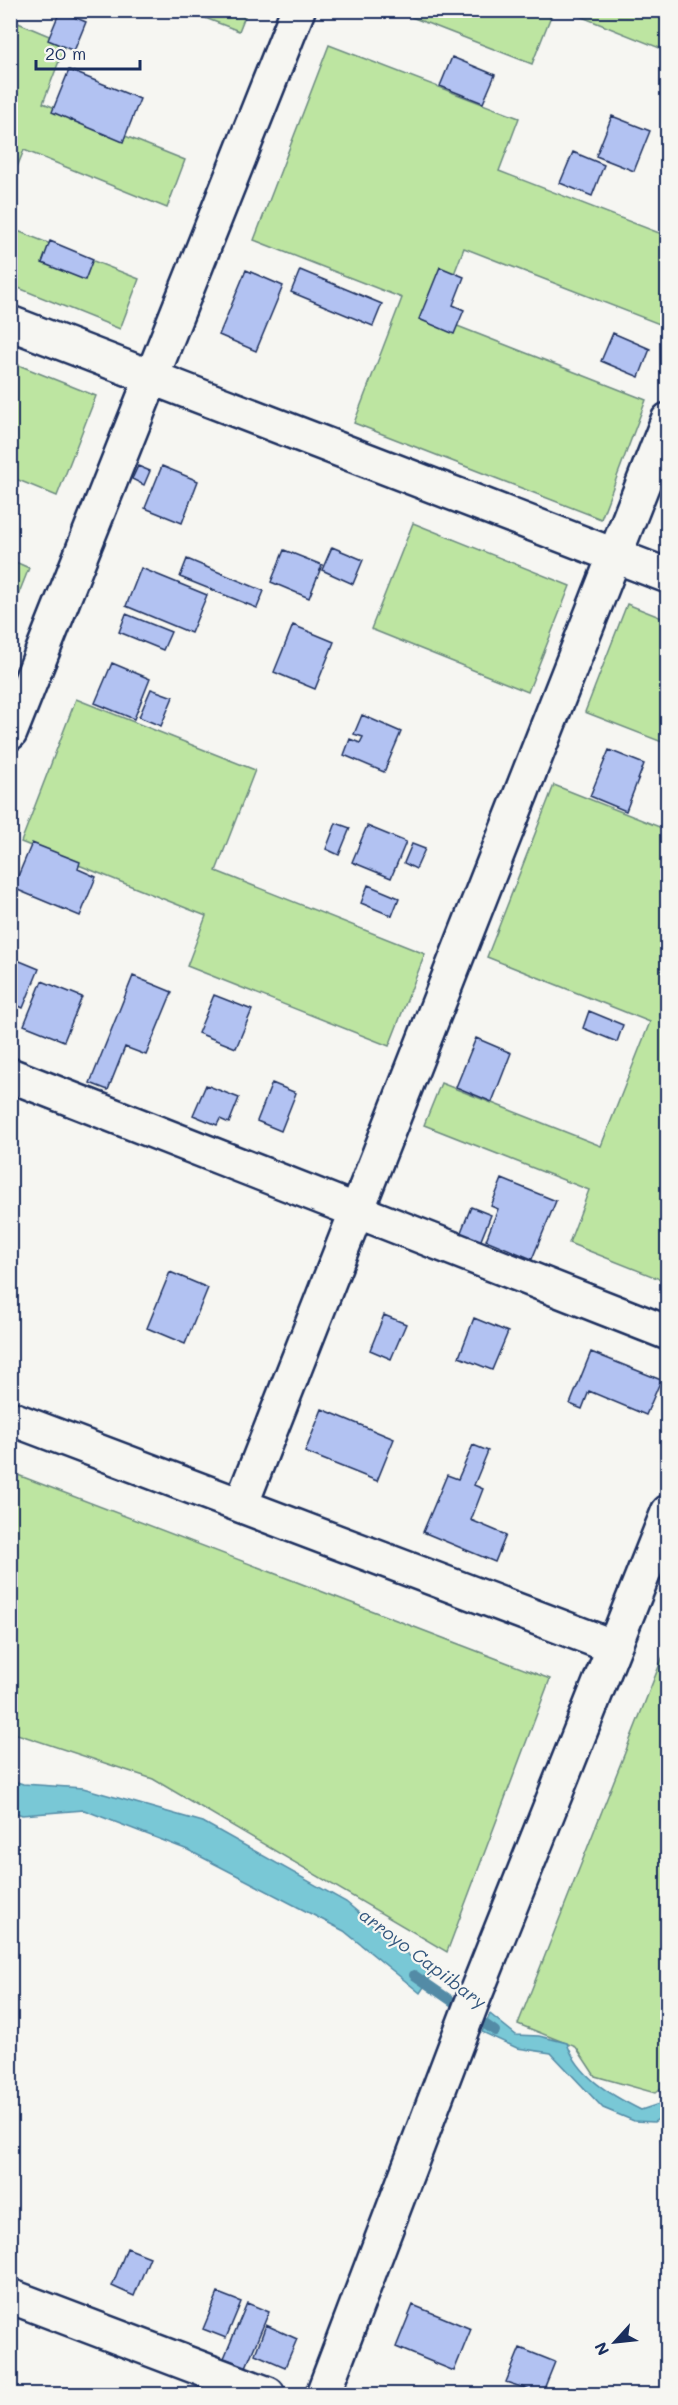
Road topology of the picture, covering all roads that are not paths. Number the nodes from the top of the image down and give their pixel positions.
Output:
1 (298, 10) edge
2 (10, 323) edge
3 (152, 378) junction
4 (668, 420) edge
5 (614, 556) junction
6 (668, 576) edge
7 (10, 734) edge
8 (10, 1075) edge
9 (356, 1211) junction
10 (668, 1333) edge
11 (10, 1418) edge
12 (241, 1505) junction
13 (668, 1512) edge
14 (614, 1647) junction
15 (10, 2296) edge
16 (268, 2394) edge
17 (323, 2394) edge

1 - 3 street
2 - 3 street
3 - 5 street
3 - 7 street
4 - 5 street
5 - 6 street
5 - 9 street
8 - 9 street
9 - 10 street
9 - 12 street
11 - 12 street
12 - 14 street
13 - 14 street
14 - 17 street
15 - 16 street

